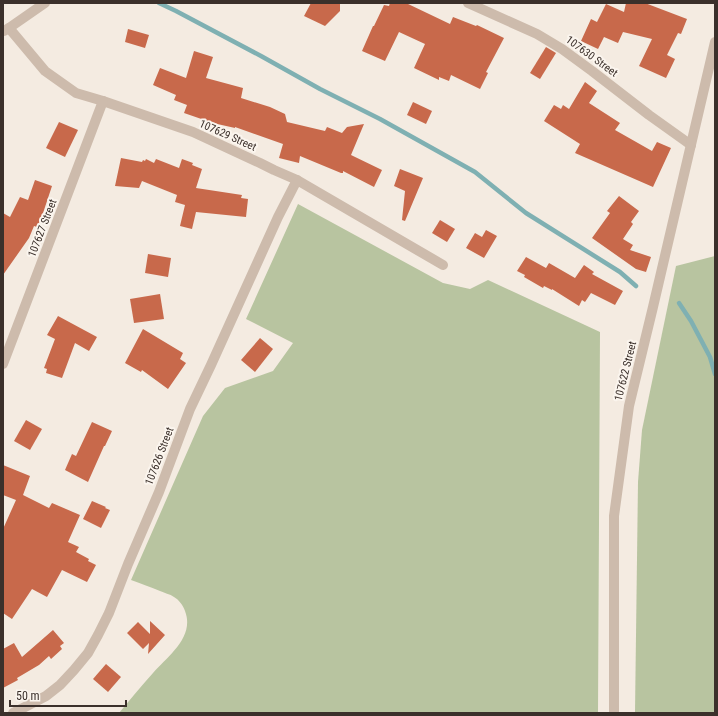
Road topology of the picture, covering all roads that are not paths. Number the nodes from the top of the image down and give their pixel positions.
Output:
1 (45, 3) edge
2 (468, 3) edge
3 (6, 30) edge
4 (715, 42) edge
5 (103, 101) junction
6 (691, 145) junction
7 (297, 180) junction
8 (443, 265) dead end
9 (3, 364) edge
10 (13, 713) edge
11 (614, 713) edge

1 - 3 street
2 - 6 street, 107630 Street
3 - 5 street, 107629 Street
4 - 6 street, 107622 Street
5 - 7 street, 107629 Street
5 - 9 street, 107627 Street
6 - 11 street, 107622 Street
7 - 8 street, 107629 Street
7 - 10 street, 107626 Street

